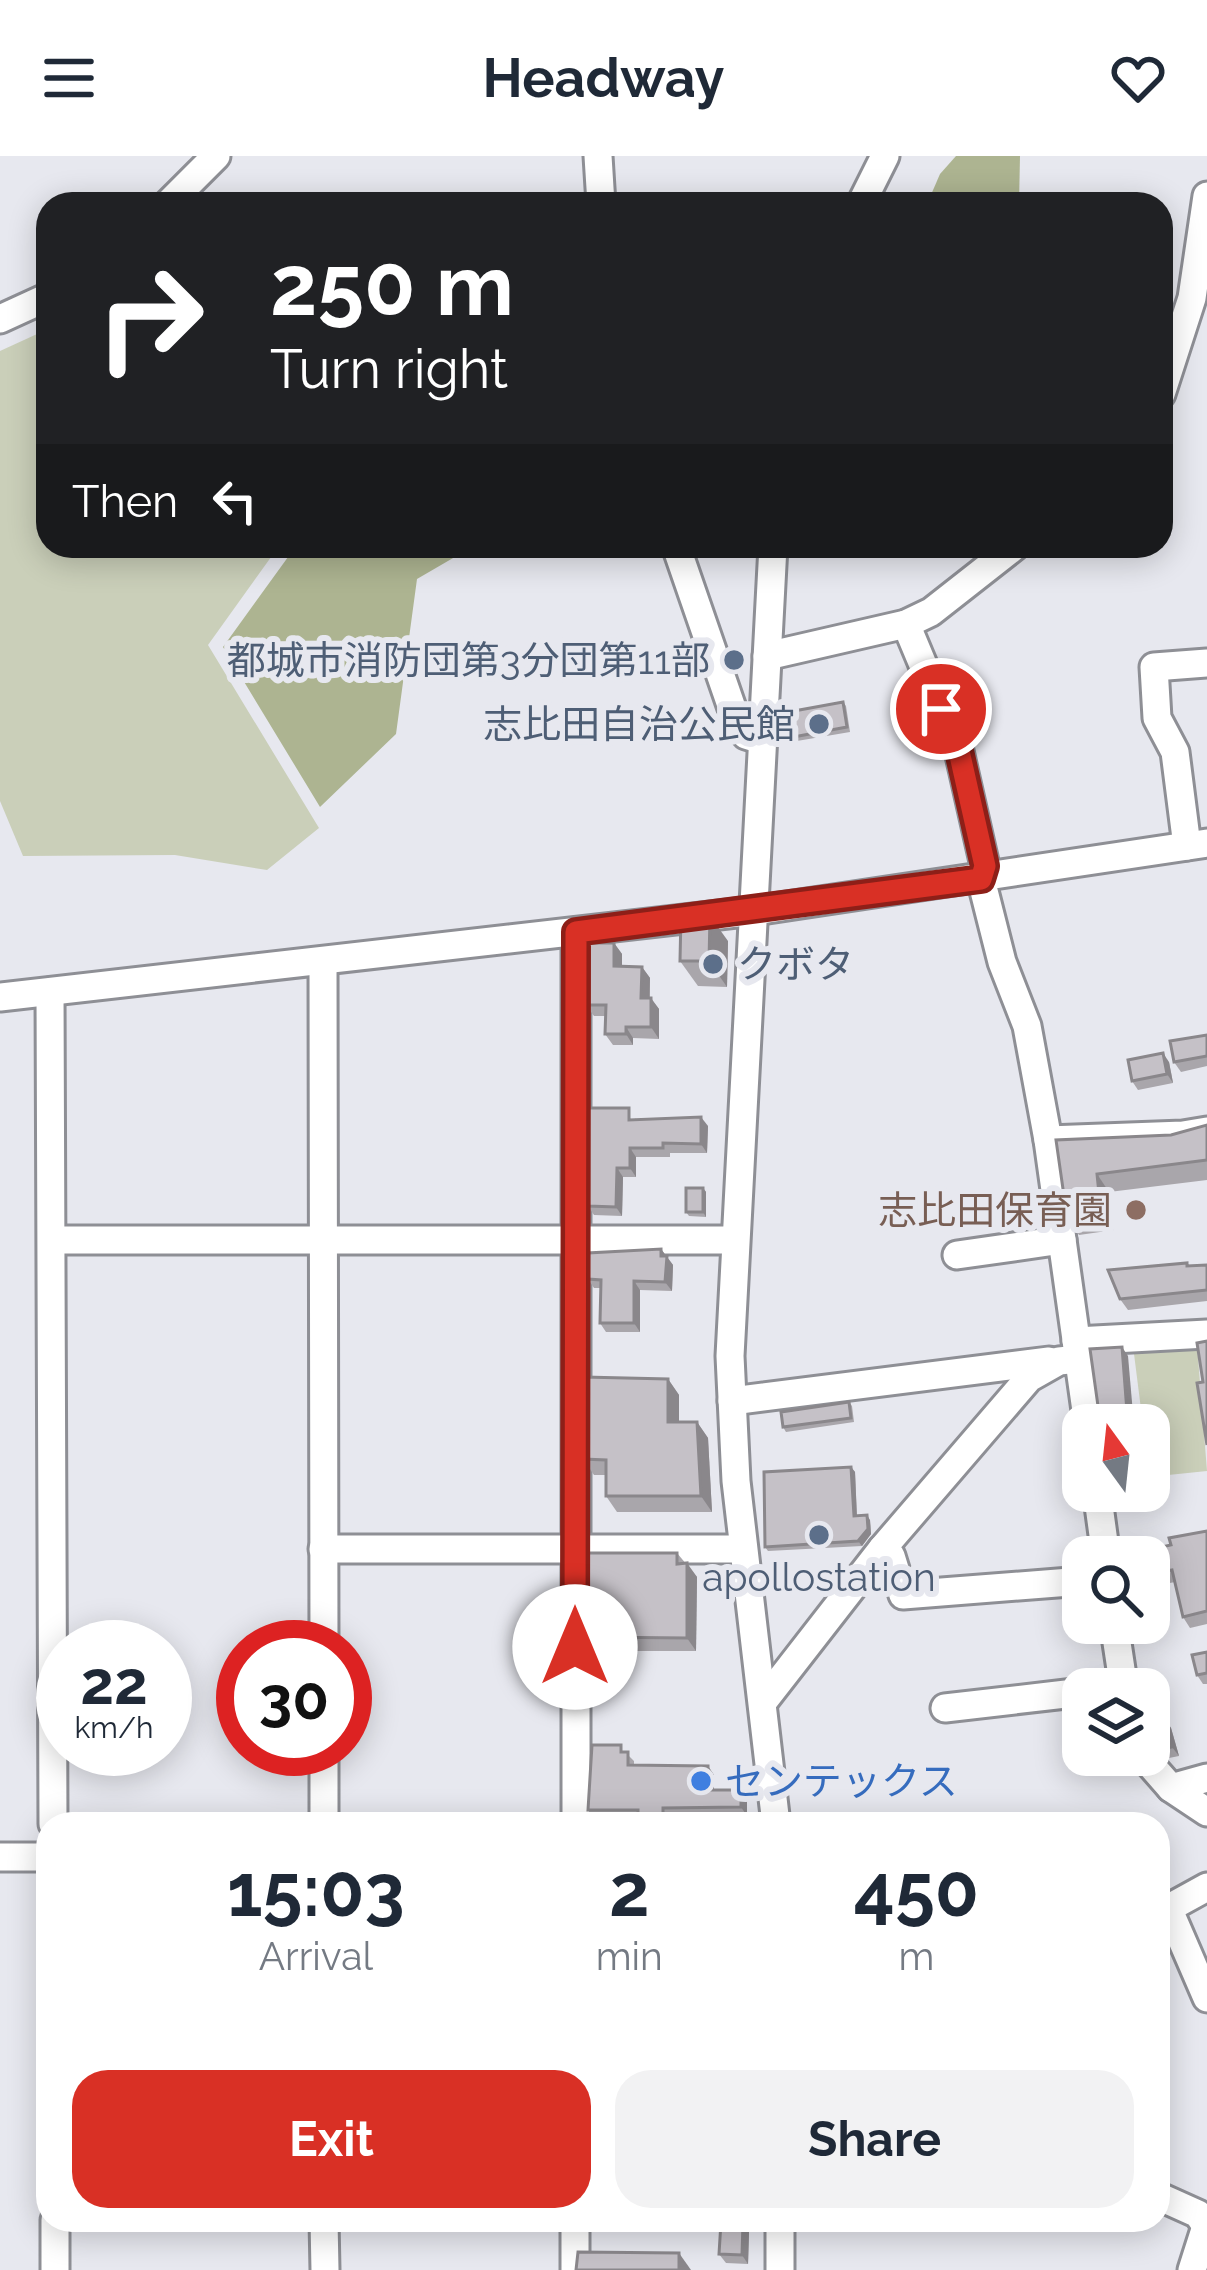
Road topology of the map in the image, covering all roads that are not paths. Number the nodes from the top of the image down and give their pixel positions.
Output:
1 (216, 156) edge
2 (598, 156) edge
3 (885, 156) edge
4 (180, 192) edge
5 (600, 192) edge
6 (868, 192) edge
7 (1207, 196) edge
8 (1199, 297) edge
9 (36, 302) edge
10 (0, 319) edge
11 (1173, 363) edge
12 (680, 558) edge
13 (772, 558) edge
14 (1000, 558) edge
15 (906, 624) junction
16 (767, 656) junction
17 (1207, 663) edge
18 (762, 740) junction
19 (1197, 845) edge
20 (981, 879) junction
21 (754, 910) junction
22 (576, 932) junction
23 (323, 963) junction
24 (50, 992) junction
25 (0, 997) edge
26 (1207, 1131) edge
27 (1048, 1140) junction
28 (52, 1240) junction
29 (576, 1240) junction
30 (734, 1240) junction
31 (1062, 1240) junction
32 (325, 1241) junction
33 (957, 1255) dead end
34 (1207, 1334) edge
35 (1072, 1354) junction
36 (732, 1401) junction
37 (1083, 1404) edge
38 (323, 1549) junction
39 (574, 1549) junction
40 (743, 1549) junction
41 (882, 1550) junction
42 (1062, 1583) edge
43 (324, 1620) edge
44 (1062, 1694) edge
45 (764, 1702) junction
46 (945, 1708) dead end
47 (324, 1776) edge
48 (1160, 1776) edge
49 (1207, 1778) edge
50 (1171, 1788) junction
51 (53, 1812) edge
52 (324, 1812) edge
53 (576, 1812) edge
54 (775, 1812) edge
55 (1207, 1813) edge
56 (0, 1857) edge
57 (36, 1857) edge
58 (1207, 1887) edge
59 (1170, 1908) edge
60 (1170, 1926) edge
61 (1207, 1998) edge
62 (1170, 2201) edge
63 (1206, 2223) edge
64 (55, 2232) edge
65 (324, 2232) edge
66 (575, 2232) edge
67 (780, 2232) edge
68 (55, 2270) edge
69 (325, 2270) edge
70 (575, 2270) edge
71 (780, 2270) edge
72 (1192, 2270) edge

1 - 4 street
2 - 5 street
3 - 6 street
7 - 8 street
8 - 11 street
9 - 10 street
12 - 18 street
13 - 16 street
14 - 15 street
15 - 16 street
15 - 20 street
16 - 18 street
17 - 19 street
18 - 21 street
19 - 20 street
20 - 21 street
20 - 27 street
21 - 22 street
21 - 30 street
22 - 23 street
22 - 29 street
23 - 24 street
23 - 32 street
24 - 25 street
24 - 28 street
26 - 27 street
27 - 31 street
28 - 32 street
28 - 51 street
29 - 30 street
29 - 32 street
29 - 39 street
30 - 36 street
31 - 33 street
31 - 35 street
32 - 38 street
34 - 35 street
35 - 36 street
35 - 37 street
35 - 41 street
36 - 40 street
38 - 39 street
38 - 43 street
39 - 40 street
39 - 53 street
40 - 45 street
41 - 42 street
41 - 45 street
44 - 46 street
45 - 54 street
47 - 52 street
48 - 50 street
49 - 50 street
50 - 55 street
56 - 57 street
58 - 59 street
60 - 61 street
62 - 63 street
63 - 72 street
64 - 68 street
65 - 69 street
66 - 70 street
67 - 71 street

